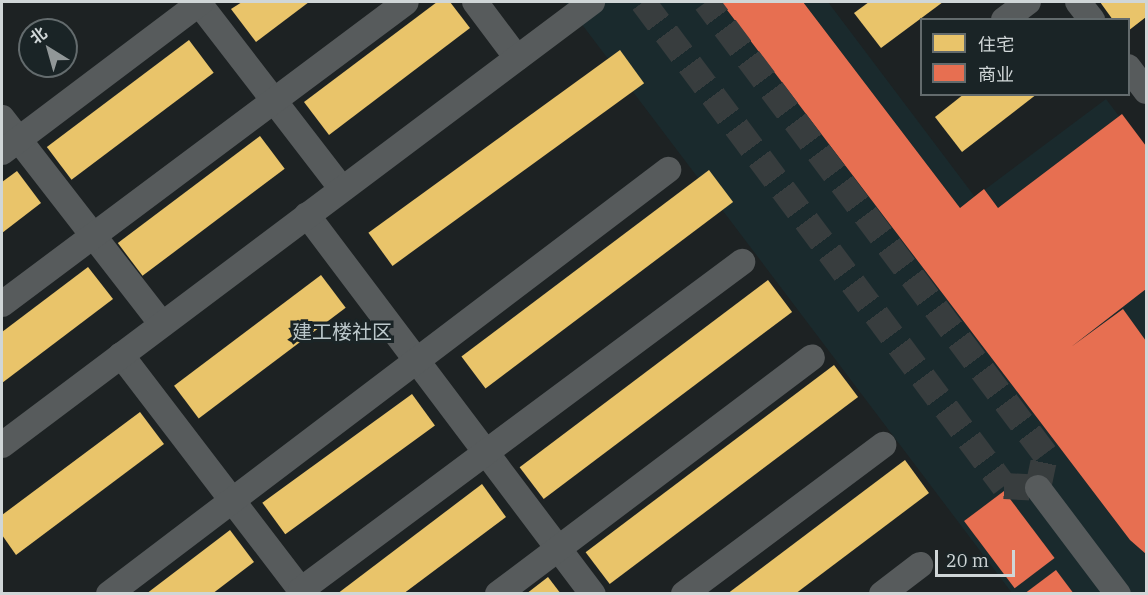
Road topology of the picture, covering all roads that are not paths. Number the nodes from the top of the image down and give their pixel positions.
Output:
1 (199, 2) edge
2 (406, 2) edge
3 (475, 2) edge
4 (592, 2) edge
5 (1028, 2) edge
6 (1078, 2) edge
7 (1007, 18) edge
8 (1090, 18) edge
9 (518, 58) junction
10 (274, 101) junction
11 (2, 118) edge
12 (10, 145) edge
13 (668, 170) dead end
14 (342, 189) junction
15 (307, 215) junction
16 (94, 236) junction
17 (742, 262) dead end
18 (2, 304) edge
19 (162, 324) junction
20 (121, 355) junction
21 (812, 357) dead end
22 (417, 360) junction
23 (2, 445) edge
24 (883, 445) dead end
25 (487, 452) junction
26 (1038, 488) dead end
27 (232, 500) junction
28 (559, 548) junction
29 (920, 565) dead end
30 (302, 592) edge
31 (109, 594) edge
32 (498, 594) edge
33 (593, 594) edge
34 (684, 594) edge
35 (882, 594) edge
36 (1118, 594) edge

1 - 10 street
1 - 12 street
2 - 10 street
3 - 9 street
4 - 9 street
5 - 7 street
6 - 8 street
9 - 14 street
10 - 14 street
10 - 16 street
11 - 12 street
12 - 16 street
13 - 22 street
14 - 15 street
15 - 19 street
15 - 22 street
16 - 18 street
16 - 19 street
17 - 25 street
19 - 20 street
20 - 23 street
20 - 27 street
21 - 28 street
22 - 25 street
22 - 27 street
24 - 34 street
25 - 28 street
25 - 30 street
26 - 36 street
27 - 30 street
27 - 31 street
28 - 32 street
28 - 33 street
29 - 35 street

